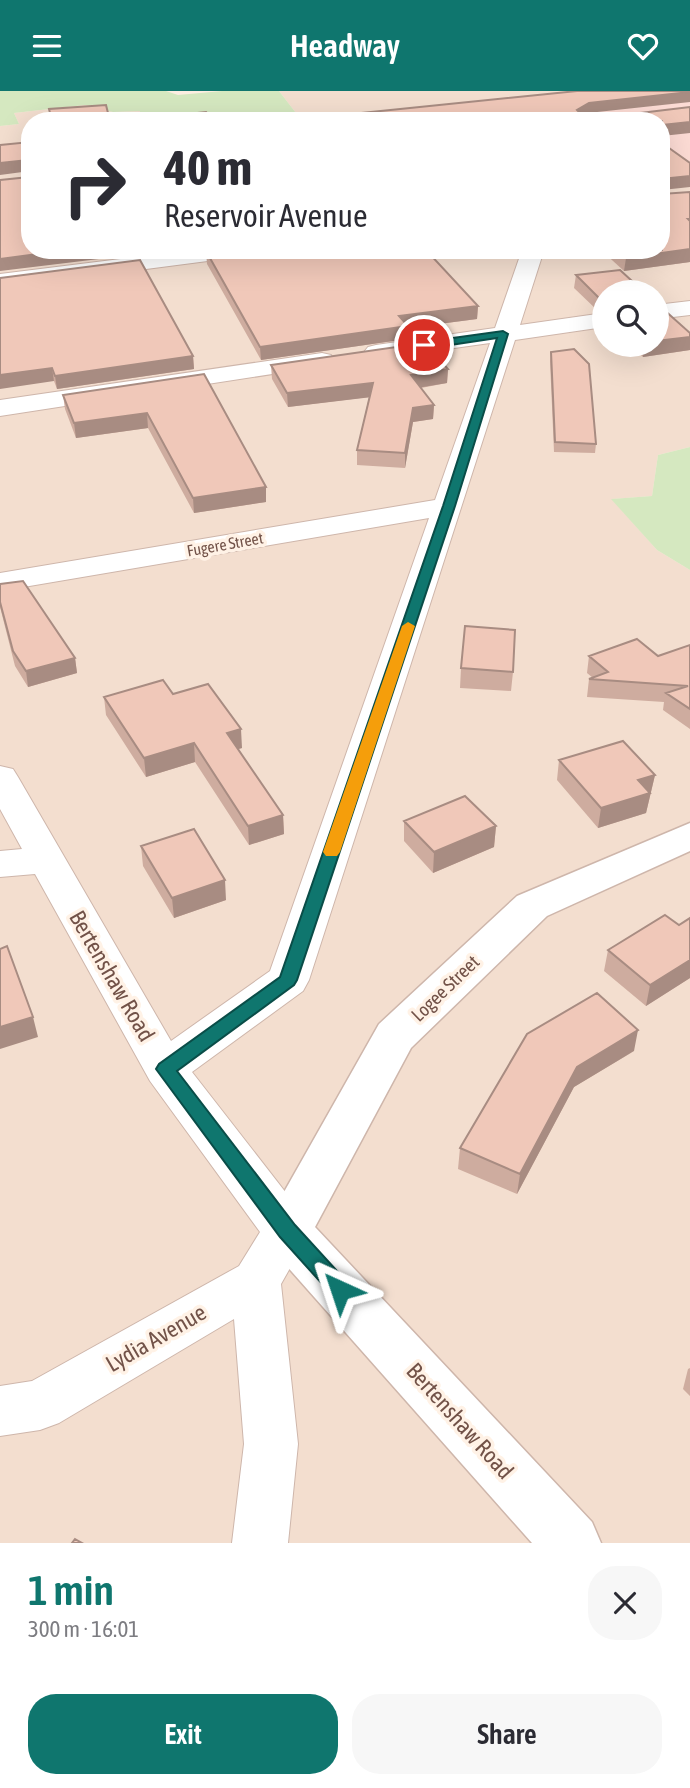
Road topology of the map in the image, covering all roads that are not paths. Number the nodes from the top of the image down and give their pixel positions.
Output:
1 (175, 259) edge
2 (530, 259) edge
3 (0, 281) edge
4 (690, 308) edge
5 (669, 310) edge
6 (592, 322) edge
7 (503, 334) junction
8 (0, 408) edge
9 (449, 506) junction
10 (0, 582) edge
11 (0, 777) edge
12 (690, 836) edge
13 (47, 860) junction
14 (0, 864) edge
15 (165, 1069) junction
16 (287, 1231) junction
17 (256, 1281) junction
18 (0, 1411) edge
19 (260, 1543) edge
20 (571, 1543) edge

1 - 3 street
2 - 7 street
4 - 5 street
6 - 7 street
7 - 8 street
7 - 9 street
9 - 10 street, Fugere Street
9 - 15 street
11 - 13 street, Bertenshaw Road
12 - 16 street, Logee Street
13 - 14 street
13 - 15 street, Bertenshaw Road
15 - 16 street, Bertenshaw Road
16 - 17 street, Lydia Avenue
16 - 20 street, Bertenshaw Road
17 - 18 street, Lydia Avenue
17 - 19 street

